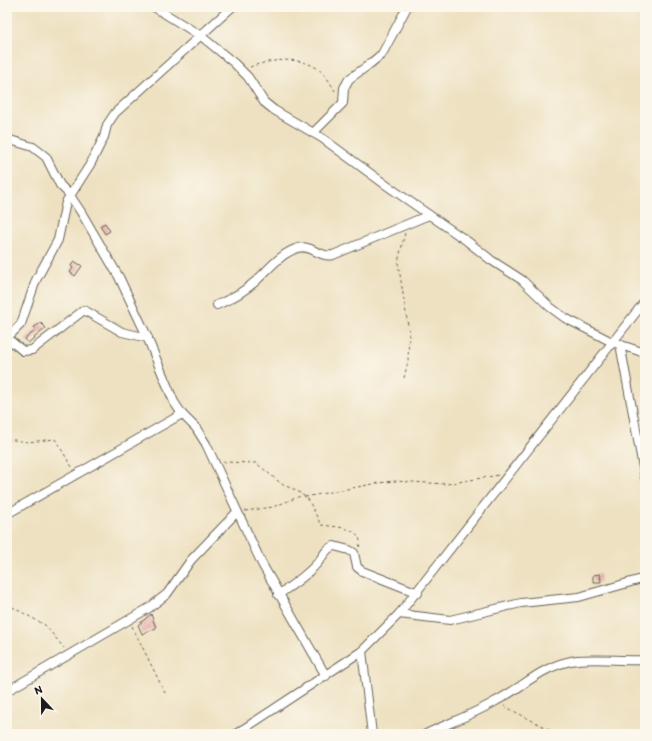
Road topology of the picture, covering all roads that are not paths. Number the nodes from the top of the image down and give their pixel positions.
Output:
1 (154, 7) edge
2 (232, 7) edge
3 (407, 7) edge
4 (201, 36) junction
5 (312, 133) junction
6 (7, 139) edge
7 (70, 194) junction
8 (429, 215) junction
9 (645, 301) edge
10 (217, 305) dead end
11 (7, 338) edge
12 (148, 338) junction
13 (612, 342) junction
14 (620, 344) junction
15 (645, 353) edge
16 (182, 414) junction
17 (645, 478) edge
18 (236, 512) junction
19 (7, 514) edge
20 (645, 578) edge
21 (418, 593) junction
22 (278, 595) junction
23 (399, 614) junction
24 (362, 651) junction
25 (645, 660) edge
26 (326, 676) junction
27 (7, 691) edge
28 (236, 734) edge
29 (372, 734) edge
30 (426, 734) edge

1 - 4 street
2 - 4 street
3 - 5 street
4 - 5 street
4 - 7 street
5 - 8 street
6 - 7 street
7 - 11 street
7 - 12 street
8 - 10 street
8 - 13 street
9 - 13 street
11 - 12 street
12 - 16 street
13 - 14 street
13 - 21 street
14 - 15 street
14 - 17 street
16 - 18 street
16 - 19 street
18 - 22 street
18 - 27 street
20 - 23 street
21 - 22 street
21 - 23 street
22 - 26 street
23 - 24 street
24 - 26 street
24 - 29 street
25 - 30 street
26 - 28 street

